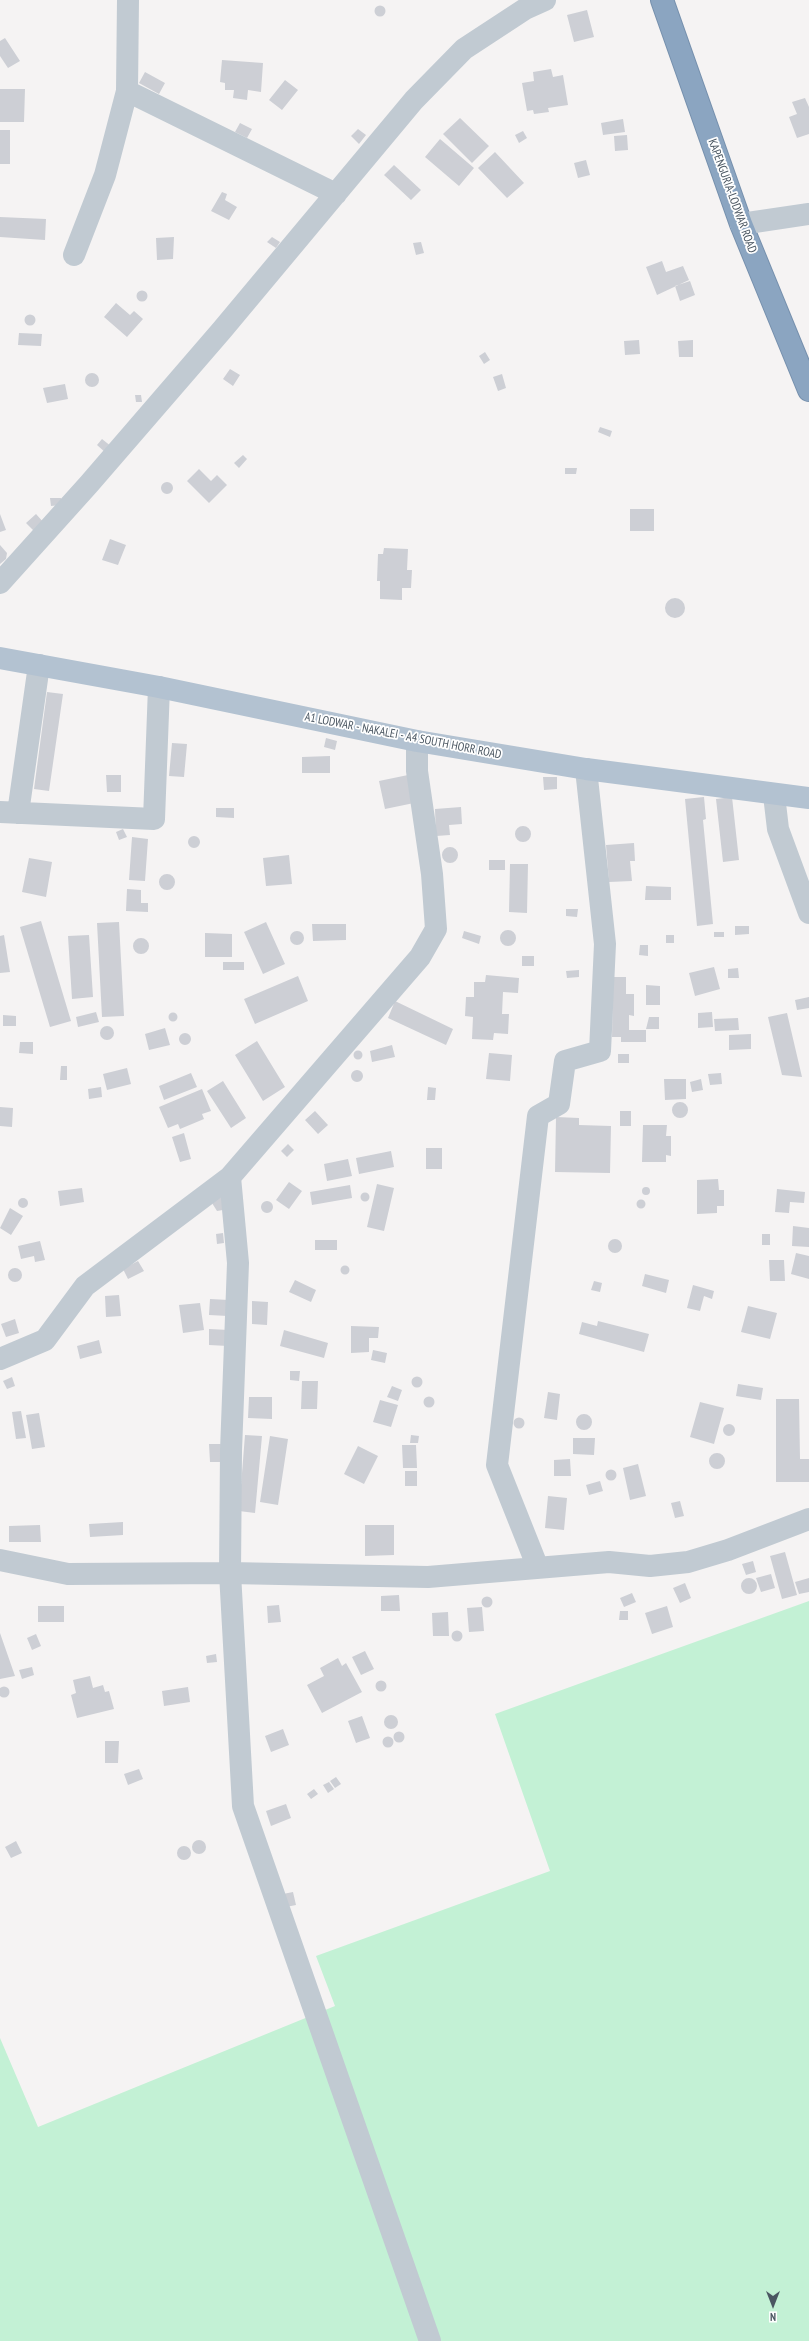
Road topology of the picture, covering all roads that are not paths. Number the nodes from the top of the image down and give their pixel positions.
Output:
1 (128, 0) edge
2 (545, 0) edge
3 (662, 0) edge
4 (127, 91) junction
5 (336, 194) junction
6 (809, 214) edge
7 (741, 224) junction
8 (74, 255) dead end
9 (809, 390) edge
10 (0, 583) edge
11 (0, 658) edge
12 (39, 665) junction
13 (159, 687) junction
14 (417, 741) junction
15 (586, 769) junction
16 (774, 795) junction
17 (809, 798) edge
18 (9, 812) edge
19 (809, 913) edge
20 (230, 1178) junction
21 (0, 1359) edge
22 (809, 1519) edge
23 (0, 1560) edge
24 (538, 1568) junction
25 (230, 1573) junction
26 (430, 2341) edge

1 - 4 street
2 - 5 street
3 - 7 highway, KAPENGURIA-LODWAR ROAD
4 - 5 street
4 - 8 street
5 - 10 street
6 - 7 street
7 - 9 highway, KAPENGURIA-LODWAR ROAD
11 - 12 main road, A1 LODWAR - NAKALEI - A4 SOUTH HORR ROAD
12 - 13 main road, A1 LODWAR - NAKALEI - A4 SOUTH HORR ROAD
12 - 18 street
13 - 14 main road, A1 LODWAR - NAKALEI - A4 SOUTH HORR ROAD
13 - 18 street
14 - 15 main road, A1 LODWAR - NAKALEI - A4 SOUTH HORR ROAD
14 - 20 street
15 - 16 main road, A1 LODWAR - NAKALEI - A4 SOUTH HORR ROAD
15 - 24 street
16 - 17 main road, A1 LODWAR - NAKALEI - A4 SOUTH HORR ROAD
16 - 19 street
20 - 21 street
20 - 25 street
22 - 24 street
23 - 25 street
24 - 25 street
25 - 26 street

